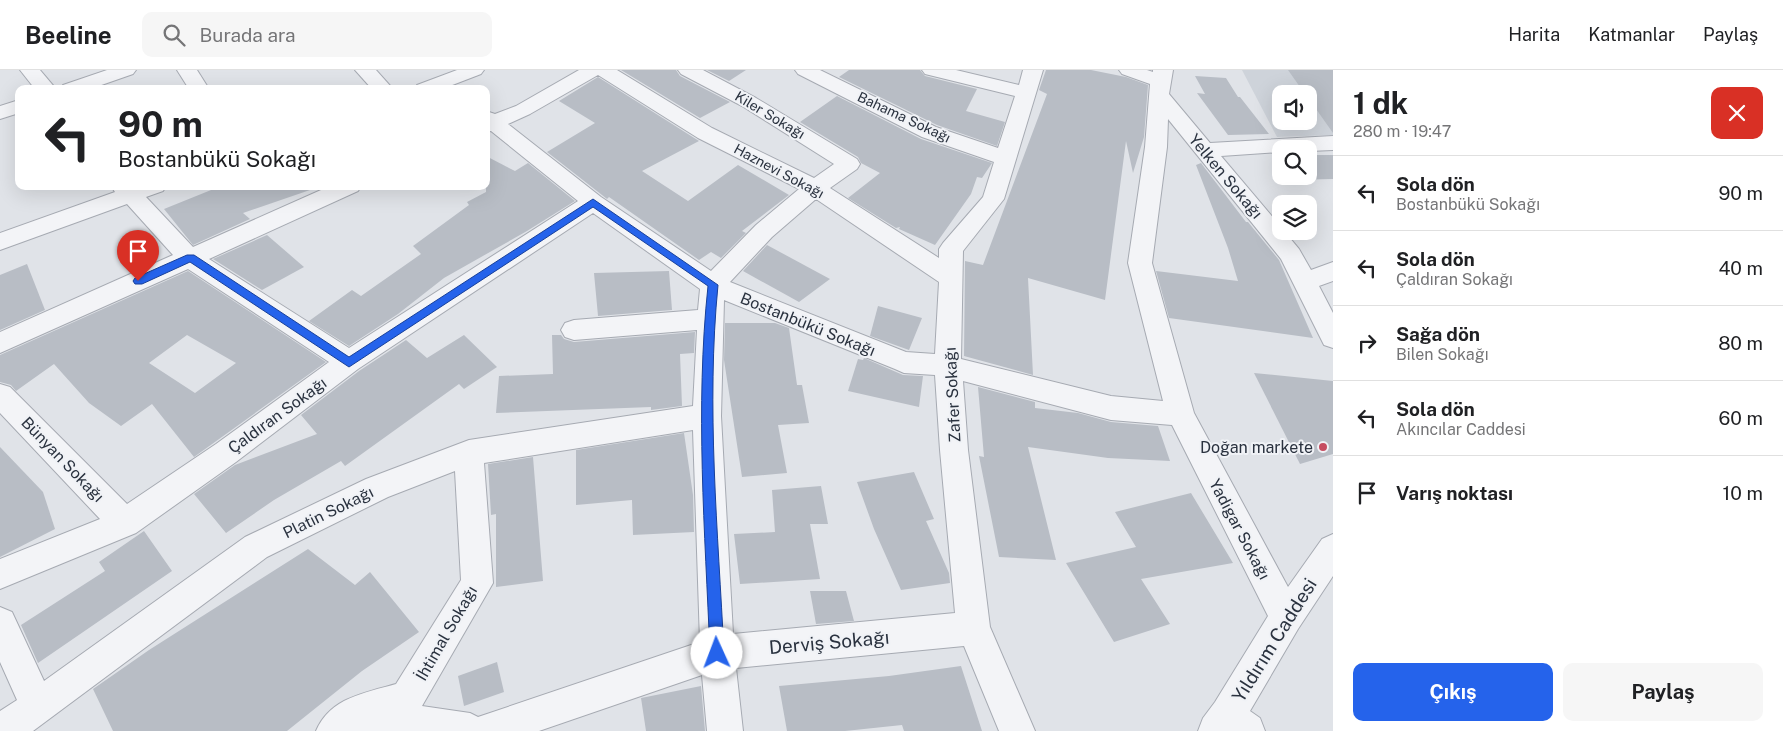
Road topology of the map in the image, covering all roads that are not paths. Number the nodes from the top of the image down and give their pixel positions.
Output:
1 (30, 70) edge
2 (126, 70) edge
3 (186, 70) edge
4 (365, 70) edge
5 (474, 70) edge
6 (593, 70) edge
7 (604, 70) edge
8 (688, 70) edge
9 (805, 70) edge
10 (932, 70) edge
11 (1129, 70) edge
12 (1029, 82) edge
13 (1160, 82) edge
14 (43, 85) edge
15 (82, 85) edge
16 (196, 85) edge
17 (378, 85) edge
18 (449, 85) edge
19 (15, 107) edge
20 (0, 113) edge
21 (490, 122) edge
22 (490, 123) edge
23 (1333, 142) edge
24 (1204, 150) junction
25 (1005, 158) junction
26 (816, 188) junction
27 (341, 190) edge
28 (126, 191) edge
29 (593, 202) junction
30 (0, 242) edge
31 (190, 258) junction
32 (1333, 271) edge
33 (950, 278) junction
34 (1305, 282) junction
35 (713, 285) junction
36 (710, 319) junction
37 (574, 330) dead end
38 (1333, 338) edge
39 (0, 343) edge
40 (349, 362) junction
41 (948, 366) junction
42 (0, 395) edge
43 (1180, 414) junction
44 (707, 416) junction
45 (469, 453) junction
46 (125, 523) junction
47 (1333, 549) edge
48 (0, 574) edge
49 (1286, 617) junction
50 (0, 624) edge
51 (973, 628) junction
52 (717, 653) junction
53 (38, 707) junction
54 (343, 723) edge
55 (1230, 726) edge
56 (2, 731) edge
57 (470, 731) edge
58 (487, 731) edge
59 (724, 731) edge
60 (1017, 731) edge

1 - 14 street
2 - 15 street
3 - 16 street
4 - 17 street
5 - 18 street
6 - 21 street
7 - 26 street, Haznevi Sokağı
8 - 26 street, Kiler Sokağı
9 - 25 street, Bahama Sokağı
10 - 12 street
11 - 13 street
12 - 25 street, Zafer Sokağı
13 - 24 street, Yelken Sokağı
13 - 43 street, Yadigar Sokağı
19 - 20 street
22 - 29 street, Bostanbükü Sokağı
23 - 24 street
24 - 34 street, Yelken Sokağı
25 - 33 street, Zafer Sokağı
26 - 33 street, Haznevi Sokağı
26 - 35 street
27 - 31 street
28 - 30 street
28 - 31 street
29 - 35 street, Bostanbükü Sokağı
29 - 40 street, Çaldıran Sokağı
31 - 39 street
31 - 40 street
32 - 34 street
33 - 41 street, Zafer Sokağı
34 - 38 street, Yelken Sokağı
35 - 36 street
35 - 41 street, Bostanbükü Sokağı
36 - 37 street
36 - 44 street
40 - 46 street, Çaldıran Sokağı
41 - 43 street, Bostanbükü Sokağı
41 - 51 street, Zafer Sokağı
42 - 46 street, Bünyan Sokağı
43 - 49 street, Yadigar Sokağı
44 - 45 street, Platin Sokağı
44 - 52 street
45 - 53 street, Platin Sokağı
45 - 54 street, İhtimal Sokağı
46 - 48 street, Çaldıran Sokağı
47 - 49 street, Yıldırım Caddesi
49 - 55 street, Yıldırım Caddesi
50 - 53 street
51 - 52 street, Derviş Sokağı
51 - 60 street, Zafer Sokağı
52 - 58 street, Derviş Sokağı
52 - 59 street
53 - 56 street, Platin Sokağı
54 - 57 street

